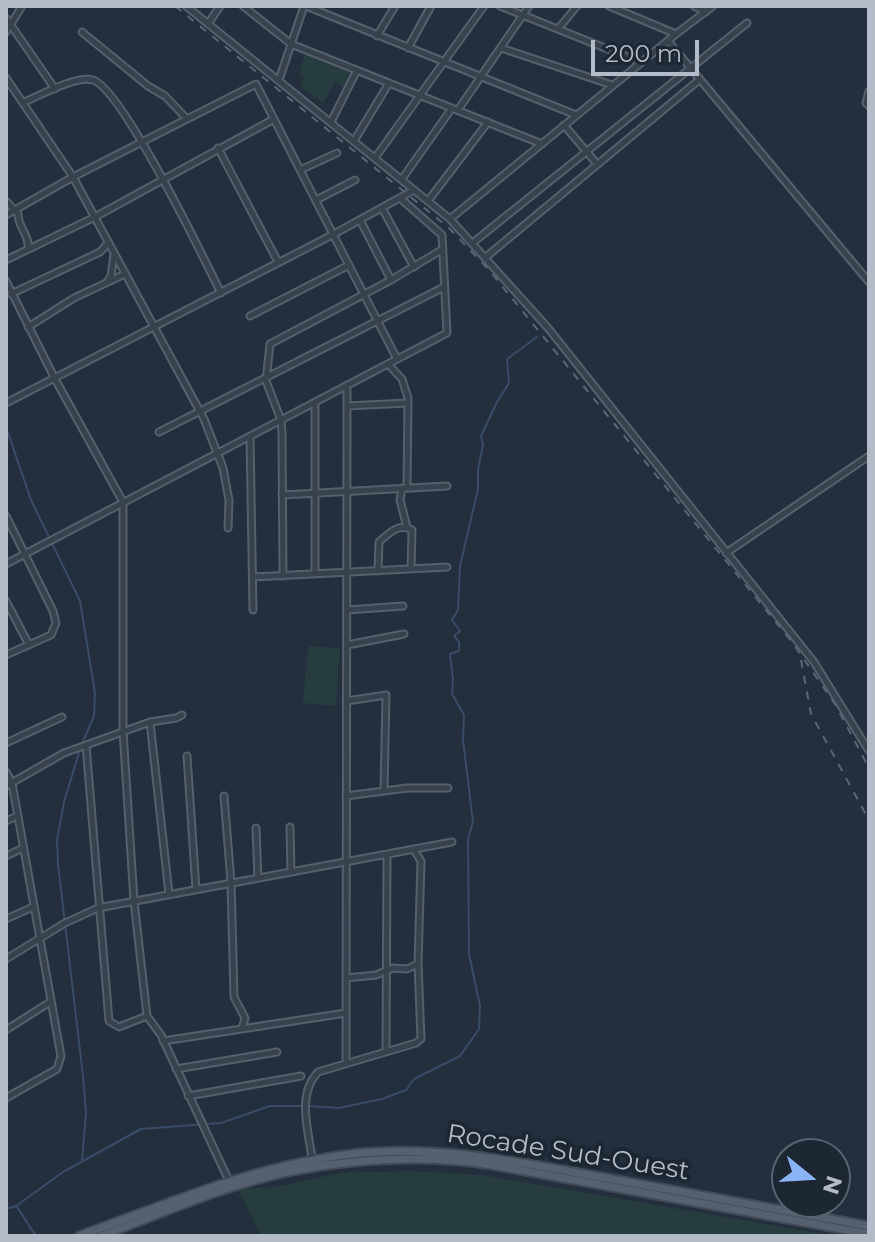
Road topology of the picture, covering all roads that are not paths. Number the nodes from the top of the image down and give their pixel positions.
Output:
1 (22, 6) edge
2 (186, 6) edge
3 (220, 6) edge
4 (243, 6) edge
5 (305, 6) edge
6 (395, 6) edge
7 (431, 6) edge
8 (484, 6) edge
9 (500, 6) edge
10 (529, 6) edge
11 (577, 6) edge
12 (609, 6) edge
13 (694, 6) edge
14 (713, 6) edge
15 (706, 12) junction
16 (523, 15) junction
17 (6, 18) edge
18 (747, 23) dead end
19 (208, 24) junction
20 (11, 25) junction
21 (558, 29) junction
22 (6, 32) edge
23 (82, 32) dead end
24 (676, 34) junction
25 (377, 36) junction
26 (668, 41) junction
27 (291, 44) junction
28 (408, 48) junction
29 (501, 48) junction
30 (445, 61) junction
31 (641, 62) junction
32 (689, 68) junction
33 (357, 70) junction
34 (481, 76) junction
35 (6, 78) edge
36 (279, 80) junction
37 (699, 80) junction
38 (389, 83) junction
39 (613, 86) junction
40 (55, 89) junction
41 (869, 91) edge
42 (420, 96) junction
43 (24, 102) junction
44 (869, 106) edge
45 (455, 109) junction
46 (576, 115) junction
47 (187, 119) junction
48 (274, 119) junction
49 (331, 122) junction
50 (488, 122) junction
51 (564, 125) junction
52 (142, 141) junction
53 (354, 141) junction
54 (542, 144) junction
55 (218, 148) junction
56 (586, 152) junction
57 (337, 153) dead end
58 (375, 158) junction
59 (597, 164) junction
60 (300, 170) junction
61 (73, 177) junction
62 (161, 179) junction
63 (401, 179) junction
64 (355, 180) dead end
65 (414, 190) junction
66 (400, 198) junction
67 (316, 200) junction
68 (6, 201) edge
69 (428, 201) junction
70 (382, 208) junction
71 (15, 211) junction
72 (6, 215) edge
73 (95, 217) junction
74 (450, 219) junction
75 (360, 220) junction
76 (334, 234) junction
77 (475, 241) dead end
78 (108, 242) junction
79 (28, 249) junction
80 (443, 249) junction
81 (114, 252) junction
82 (486, 257) junction
83 (6, 260) edge
84 (278, 262) junction
85 (349, 265) junction
86 (414, 267) junction
87 (125, 274) junction
88 (391, 280) junction
89 (6, 281) edge
90 (869, 282) edge
91 (106, 283) junction
92 (444, 287) junction
93 (221, 293) junction
94 (11, 294) junction
95 (364, 294) junction
96 (250, 316) dead end
97 (378, 321) junction
98 (28, 327) junction
99 (155, 327) junction
100 (397, 359) junction
101 (388, 364) junction
102 (266, 378) junction
103 (55, 379) junction
104 (347, 385) junction
105 (315, 402) junction
106 (6, 403) edge
107 (408, 403) junction
108 (347, 406) junction
109 (200, 412) junction
110 (281, 420) junction
111 (159, 432) dead end
112 (250, 436) junction
113 (217, 453) junction
114 (869, 456) edge
115 (447, 486) dead end
116 (405, 488) junction
117 (347, 491) junction
118 (315, 493) junction
119 (282, 495) junction
120 (123, 502) junction
121 (6, 516) edge
122 (407, 527) junction
123 (228, 528) dead end
124 (726, 553) junction
125 (24, 556) junction
126 (6, 564) edge
127 (447, 567) dead end
128 (411, 569) junction
129 (378, 571) junction
130 (347, 572) junction
131 (315, 574) junction
132 (283, 576) junction
133 (253, 577) junction
134 (6, 601) edge
135 (403, 606) dead end
136 (253, 610) dead end
137 (347, 610) junction
138 (404, 634) dead end
139 (29, 645) junction
140 (347, 645) junction
141 (6, 655) edge
142 (347, 701) junction
143 (182, 715) dead end
144 (62, 717) dead end
145 (150, 722) junction
146 (123, 731) junction
147 (6, 743) edge
148 (86, 745) junction
149 (869, 751) edge
150 (187, 756) dead end
151 (6, 772) edge
152 (9, 784) edge
153 (448, 788) dead end
154 (384, 791) junction
155 (224, 796) dead end
156 (346, 796) junction
157 (17, 816) junction
158 (6, 821) edge
159 (290, 827) dead end
160 (256, 828) dead end
161 (452, 842) dead end
162 (23, 848) junction
163 (413, 849) junction
164 (387, 854) junction
165 (6, 856) edge
166 (347, 861) junction
167 (291, 872) junction
168 (258, 878) junction
169 (231, 882) junction
170 (196, 889) junction
171 (169, 894) junction
172 (134, 901) junction
173 (33, 907) junction
174 (98, 908) junction
175 (6, 919) edge
176 (38, 938) junction
177 (6, 959) edge
178 (418, 964) junction
179 (387, 971) junction
180 (346, 978) junction
181 (50, 1002) junction
182 (346, 1013) junction
183 (147, 1016) junction
184 (242, 1029) junction
185 (6, 1030) edge
186 (163, 1041) junction
187 (277, 1052) dead end
188 (386, 1052) junction
189 (346, 1064) junction
190 (176, 1069) junction
191 (301, 1076) dead end
192 (188, 1096) junction
193 (6, 1098) edge
194 (312, 1159) junction
195 (229, 1181) junction
196 (869, 1226) edge
197 (869, 1234) edge
198 (79, 1236) edge
199 (101, 1236) edge

1 - 20 street
2 - 19 street
3 - 19 street
4 - 27 street
5 - 25 street
5 - 27 street
6 - 25 street
7 - 28 street
8 - 30 street
9 - 16 street
10 - 16 street
11 - 21 street
12 - 24 street
13 - 15 street
14 - 15 street
15 - 24 street
16 - 21 street
16 - 29 street
17 - 20 street
18 - 32 street
19 - 36 street
20 - 22 street
20 - 40 street
21 - 31 street
23 - 47 street
24 - 26 street
25 - 28 street
26 - 31 street
26 - 32 street
27 - 33 street
27 - 36 street
28 - 30 street
29 - 34 street
29 - 39 street
30 - 34 street
30 - 42 street
31 - 39 street
32 - 37 street
32 - 56 street
33 - 38 street
33 - 49 street
34 - 45 street
34 - 46 street
35 - 43 street
36 - 49 street
37 - 59 street
37 - 90 street
38 - 42 street
38 - 53 street
39 - 46 street
40 - 43 street
40 - 52 street
41 - 44 street
42 - 45 street
42 - 58 street
43 - 61 street
45 - 50 street
45 - 63 street
46 - 51 street
47 - 48 street
47 - 52 street
48 - 55 street
48 - 60 street
49 - 53 street
50 - 54 street
50 - 69 street
51 - 54 street
51 - 56 street
52 - 61 street
52 - 62 street
53 - 58 street
54 - 74 street
55 - 62 street
55 - 84 street
56 - 59 street
56 - 77 street
57 - 60 street
58 - 63 street
59 - 82 street
60 - 67 street
61 - 71 street
61 - 73 street
62 - 73 street
62 - 93 street
63 - 65 street
64 - 67 street
65 - 66 street
65 - 69 street
66 - 70 street
66 - 80 street
67 - 76 street
68 - 71 street
69 - 74 street
70 - 75 street
70 - 86 street
71 - 72 street
71 - 79 street
73 - 78 street
73 - 79 street
74 - 82 street
75 - 76 street
75 - 88 street
76 - 84 street
76 - 85 street
78 - 81 street
78 - 94 street
79 - 83 street
80 - 86 street
80 - 92 street
81 - 87 street
81 - 91 street
82 - 124 street
84 - 93 street
85 - 95 street
85 - 96 street
86 - 88 street
87 - 91 street
87 - 99 street
88 - 95 street
89 - 94 street
91 - 98 street
92 - 97 street
92 - 100 street
93 - 99 street
94 - 98 street
95 - 97 street
95 - 102 street
97 - 100 street
97 - 102 street
98 - 103 street
99 - 103 street
99 - 109 street
100 - 101 street
101 - 104 street
101 - 107 street
102 - 109 street
102 - 110 street
103 - 106 street
103 - 120 street
104 - 105 street
104 - 108 street
105 - 110 street
105 - 118 street
107 - 108 street
107 - 116 street
108 - 117 street
109 - 111 street
109 - 113 street
110 - 112 street
110 - 119 street
112 - 113 street
112 - 133 street
113 - 120 street
113 - 123 street
114 - 124 street
115 - 116 street
116 - 117 street
116 - 122 street
117 - 118 street
117 - 130 street
118 - 119 street
118 - 131 street
119 - 132 street
120 - 125 street
120 - 146 street
121 - 125 street
122 - 128 street
122 - 129 street
124 - 149 street
125 - 126 street
125 - 139 street
127 - 128 street
128 - 129 street
129 - 130 street
130 - 131 street
130 - 137 street
131 - 132 street
132 - 133 street
133 - 136 street
134 - 139 street
135 - 137 street
137 - 140 street
138 - 140 street
139 - 141 street
140 - 142 street
142 - 154 street
142 - 156 street
143 - 145 street
144 - 147 street
145 - 146 street
145 - 171 street
146 - 148 street
146 - 172 street
148 - 152 street
148 - 174 street
150 - 170 street
151 - 152 street
152 - 157 street
153 - 154 street
154 - 156 street
155 - 169 street
156 - 166 street
157 - 158 street
157 - 162 street
159 - 167 street
160 - 168 street
161 - 163 street
162 - 165 street
162 - 173 street
163 - 164 street
163 - 178 street
164 - 166 street
164 - 179 street
166 - 167 street
166 - 180 street
167 - 168 street
168 - 169 street
169 - 170 street
169 - 184 street
170 - 171 street
171 - 172 street
172 - 174 street
172 - 183 street
173 - 175 street
173 - 176 street
174 - 176 street
174 - 183 street
176 - 177 street
176 - 181 street
178 - 179 street
178 - 188 street
179 - 180 street
179 - 188 street
180 - 182 street
181 - 185 street
181 - 193 street
182 - 184 street
182 - 189 street
183 - 186 street
184 - 186 street
186 - 190 street
187 - 190 street
188 - 189 street
189 - 194 street
190 - 192 street
191 - 192 street
192 - 195 street
194 - 195 main road, Rocade Sud-Ouest
194 - 196 main road, Rocade Sud-Ouest
195 - 198 main road, Rocade Sud-Ouest
197 - 199 main road, Rocade Sud-Ouest

